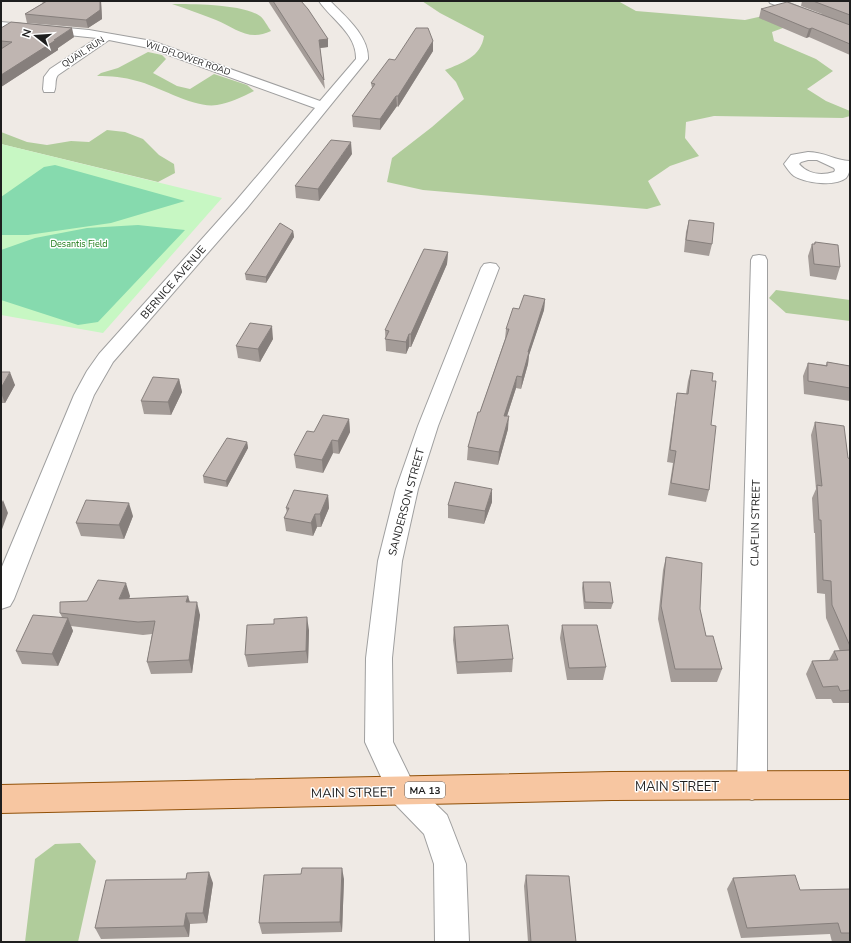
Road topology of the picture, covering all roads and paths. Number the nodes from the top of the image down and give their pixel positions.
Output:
1 (324, 1) edge
2 (774, 1) edge
3 (1, 24) edge
4 (850, 31) edge
5 (108, 36) junction
6 (49, 89) dead end
7 (323, 106) junction
8 (759, 260) dead end
9 (490, 268) dead end
10 (1, 599) edge
11 (850, 785) edge
12 (752, 786) junction
13 (402, 791) junction
14 (1, 799) edge
15 (452, 942) edge

1 - 7 street, BERNICE AVENUE
2 - 4 street
3 - 5 street, WILDFLOWER ROAD
5 - 6 street, QUAIL RUN
5 - 7 street, WILDFLOWER ROAD
7 - 10 street, BERNICE AVENUE
8 - 12 street, CLAFLIN STREET
9 - 13 street, SANDERSON STREET
11 - 12 main road, MAIN STREET / MA 13
12 - 13 main road, MAIN STREET / MA 13
13 - 14 main road, MAIN STREET / MA 13
13 - 15 street, SANDERSON STREET

